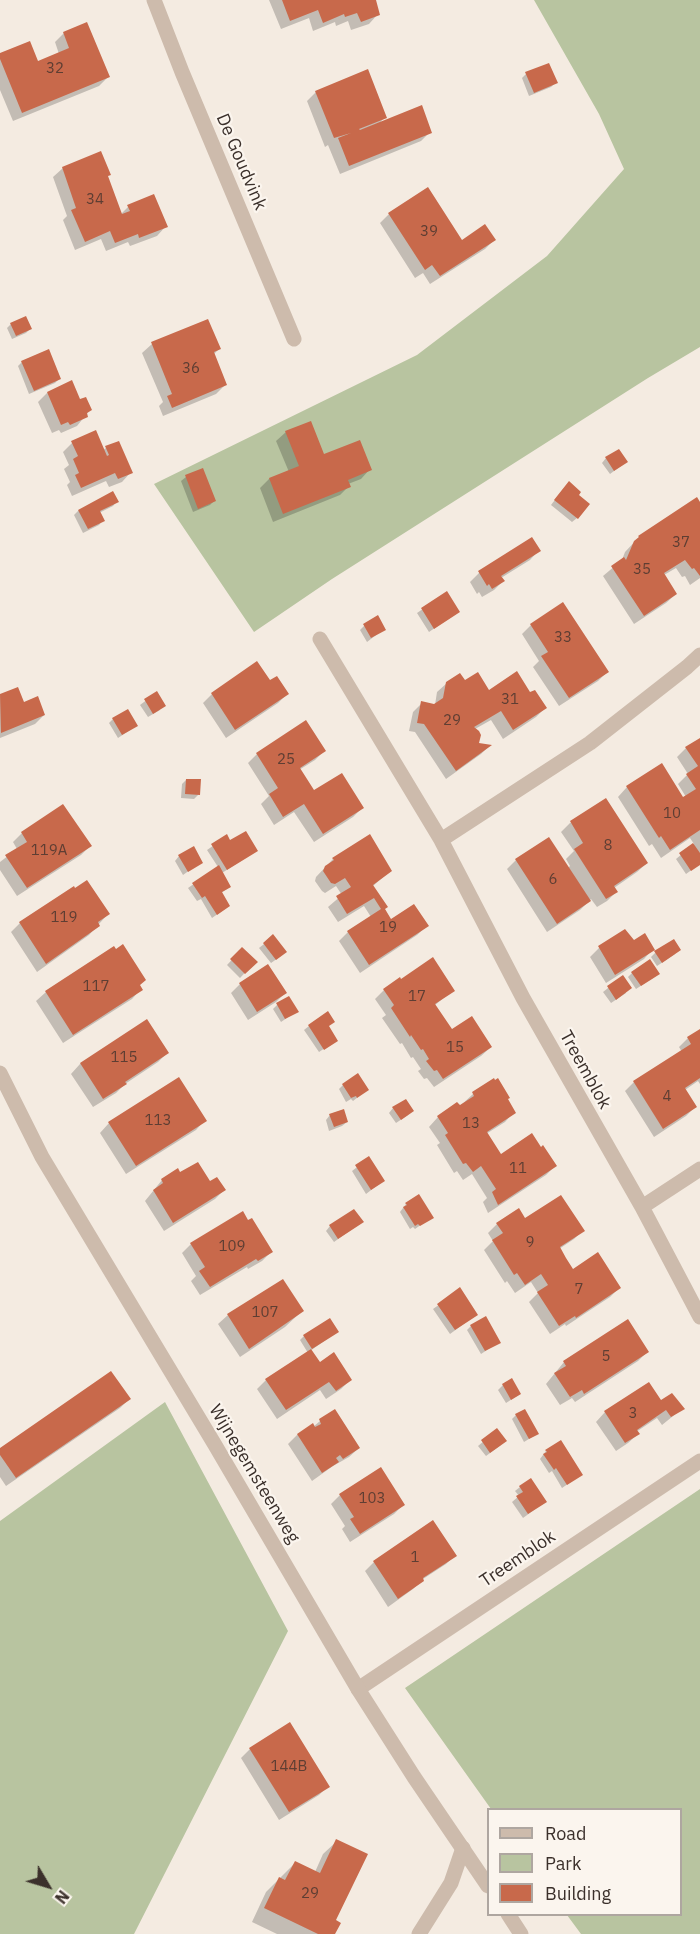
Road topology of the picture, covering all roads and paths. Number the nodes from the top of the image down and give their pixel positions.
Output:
1 (154, 0) edge
2 (294, 339) dead end
3 (320, 639) dead end
4 (700, 655) edge
5 (441, 840) junction
6 (0, 1072) edge
7 (700, 1169) edge
8 (642, 1207) junction
9 (700, 1317) edge
10 (700, 1461) edge
11 (358, 1689) junction
12 (463, 1848) junction
13 (487, 1883) edge
14 (508, 1916) edge
15 (419, 1934) edge
16 (521, 1934) edge

1 - 2 street, De Goudvink
3 - 5 street, Treemblok
4 - 5 street
5 - 8 street, Treemblok
6 - 11 street, Wijnegemsteenweg
7 - 8 street
8 - 9 street, Treemblok
10 - 11 street, Treemblok
11 - 12 street, Wijnegemsteenweg
12 - 13 street, Wijnegemsteenweg
12 - 15 street
14 - 16 street

